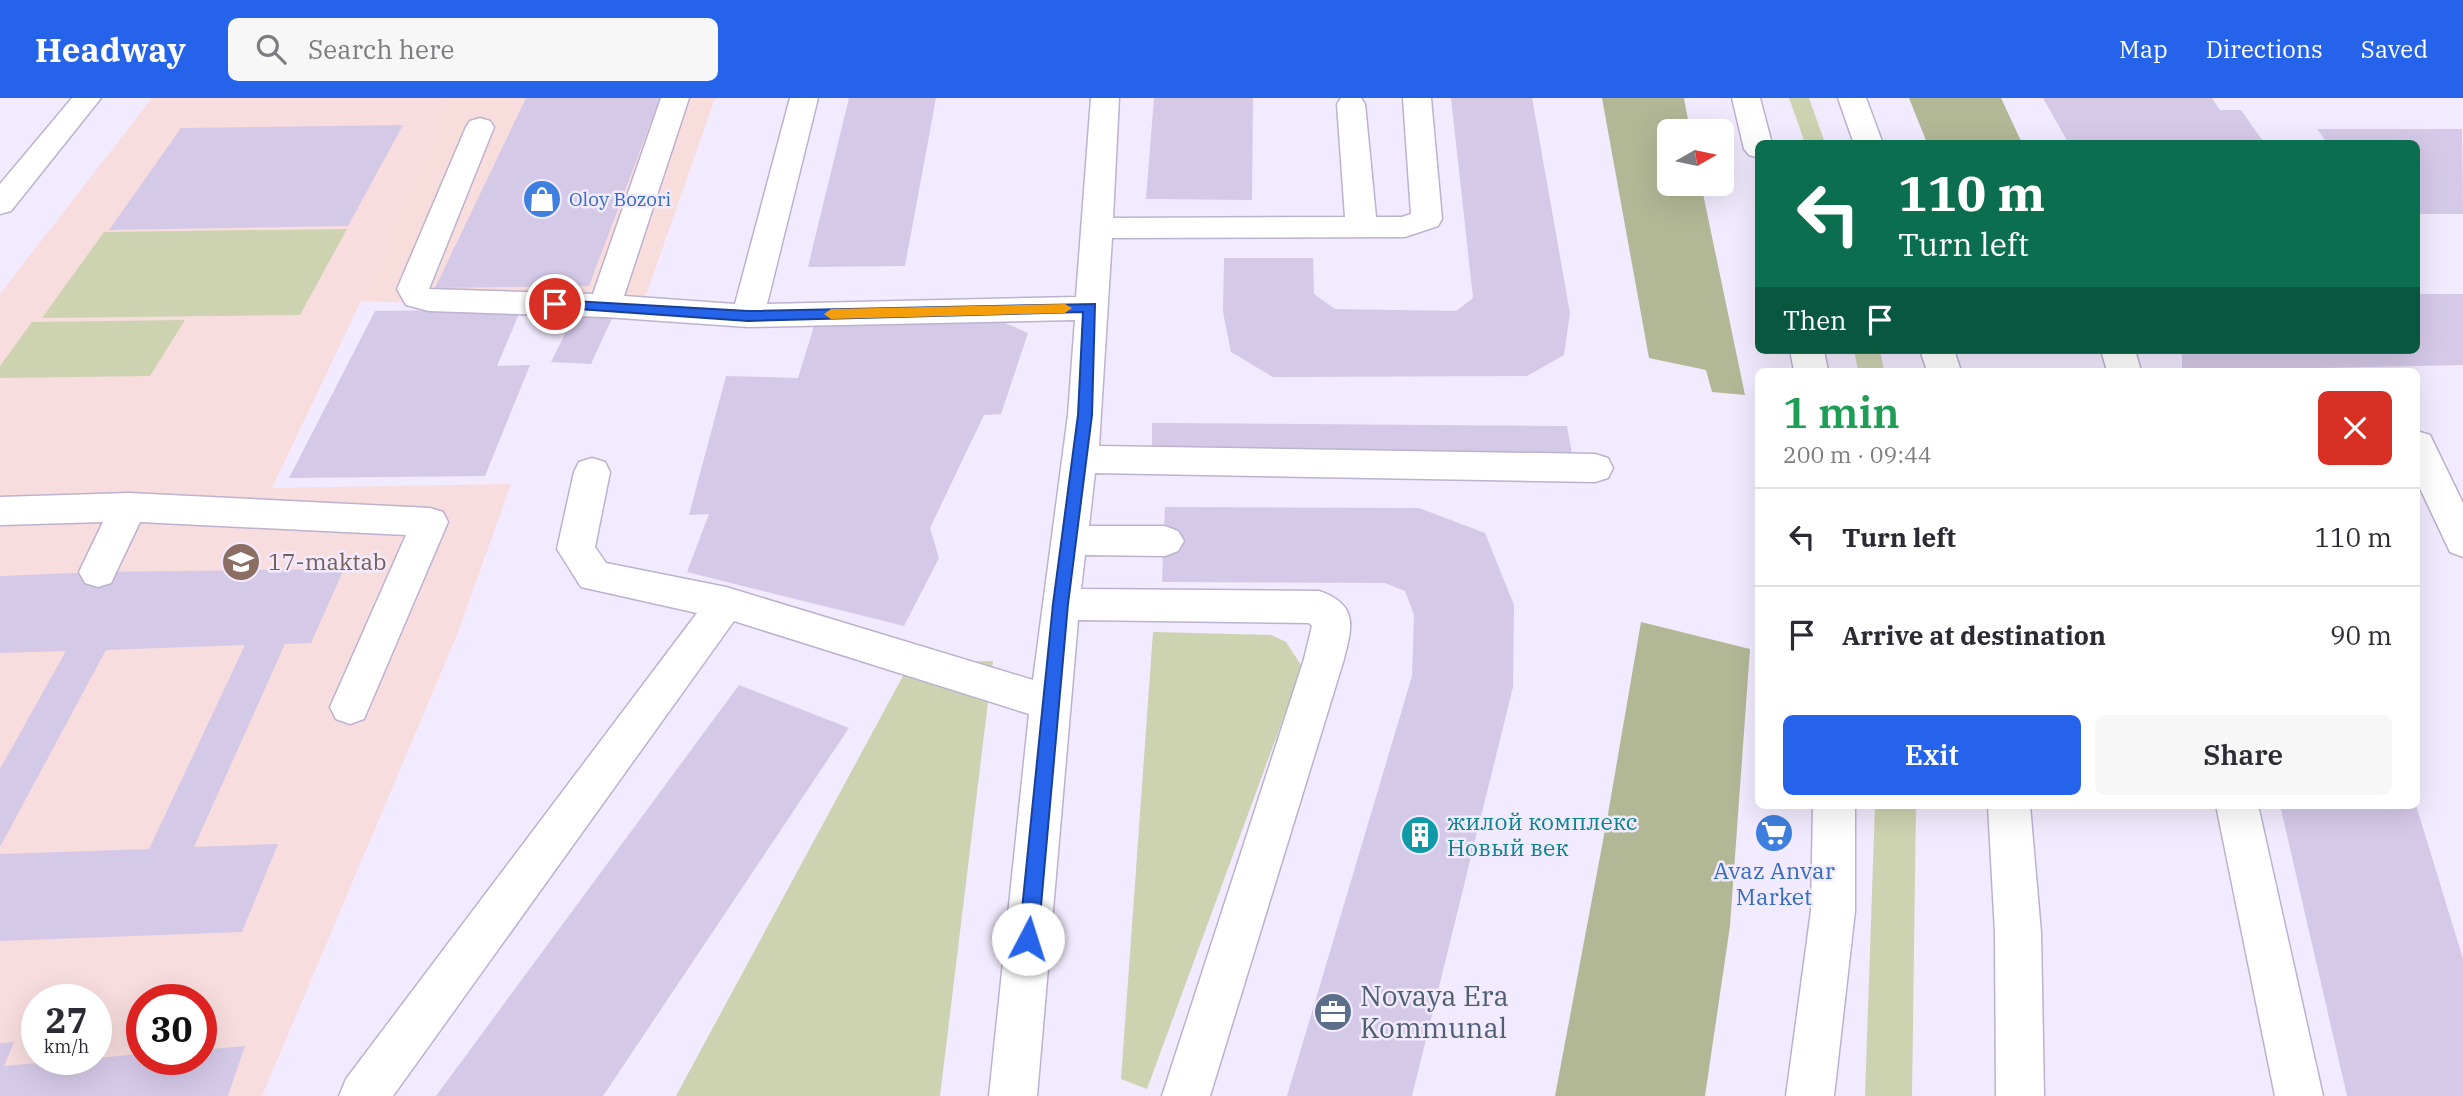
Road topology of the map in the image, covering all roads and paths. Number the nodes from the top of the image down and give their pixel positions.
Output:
1 (87, 98) edge
2 (675, 98) edge
3 (804, 98) edge
4 (1105, 98) edge
5 (1416, 98) edge
6 (1852, 98) edge
7 (1745, 103) edge
8 (1351, 104) dead end
9 (480, 127) dead end
10 (1756, 140) edge
11 (1868, 140) edge
12 (0, 204) edge
13 (1361, 227) junction
14 (1095, 228) junction
15 (605, 306) junction
16 (1090, 307) junction
17 (748, 316) junction
18 (2420, 450) edge
19 (1079, 459) junction
20 (1595, 468) dead end
21 (592, 472) dead end
22 (129, 507) junction
23 (0, 511) edge
24 (1069, 540) junction
25 (1164, 541) dead end
26 (2463, 542) edge
27 (98, 572) dead end
28 (726, 603) junction
29 (1060, 604) junction
30 (1051, 703) junction
31 (350, 707) dead end
32 (1834, 809) edge
33 (2009, 809) edge
34 (2238, 809) edge
35 (363, 1096) edge
36 (1013, 1096) edge
37 (1186, 1096) edge
38 (1810, 1096) edge
39 (2020, 1096) edge
40 (2299, 1096) edge

1 - 12 street
2 - 15 street
3 - 17 street
4 - 14 street
5 - 13 street
6 - 11 street
7 - 10 street
8 - 13 street
9 - 15 street
13 - 14 street
14 - 16 street
15 - 17 street
16 - 17 street
16 - 19 street
18 - 26 street
19 - 20 street
19 - 24 street
21 - 28 street
22 - 23 street
22 - 27 street
22 - 31 street
24 - 25 street
24 - 29 street
28 - 30 street
28 - 35 street
29 - 30 street
29 - 37 street
30 - 36 street
32 - 38 street
33 - 39 street
34 - 40 street

